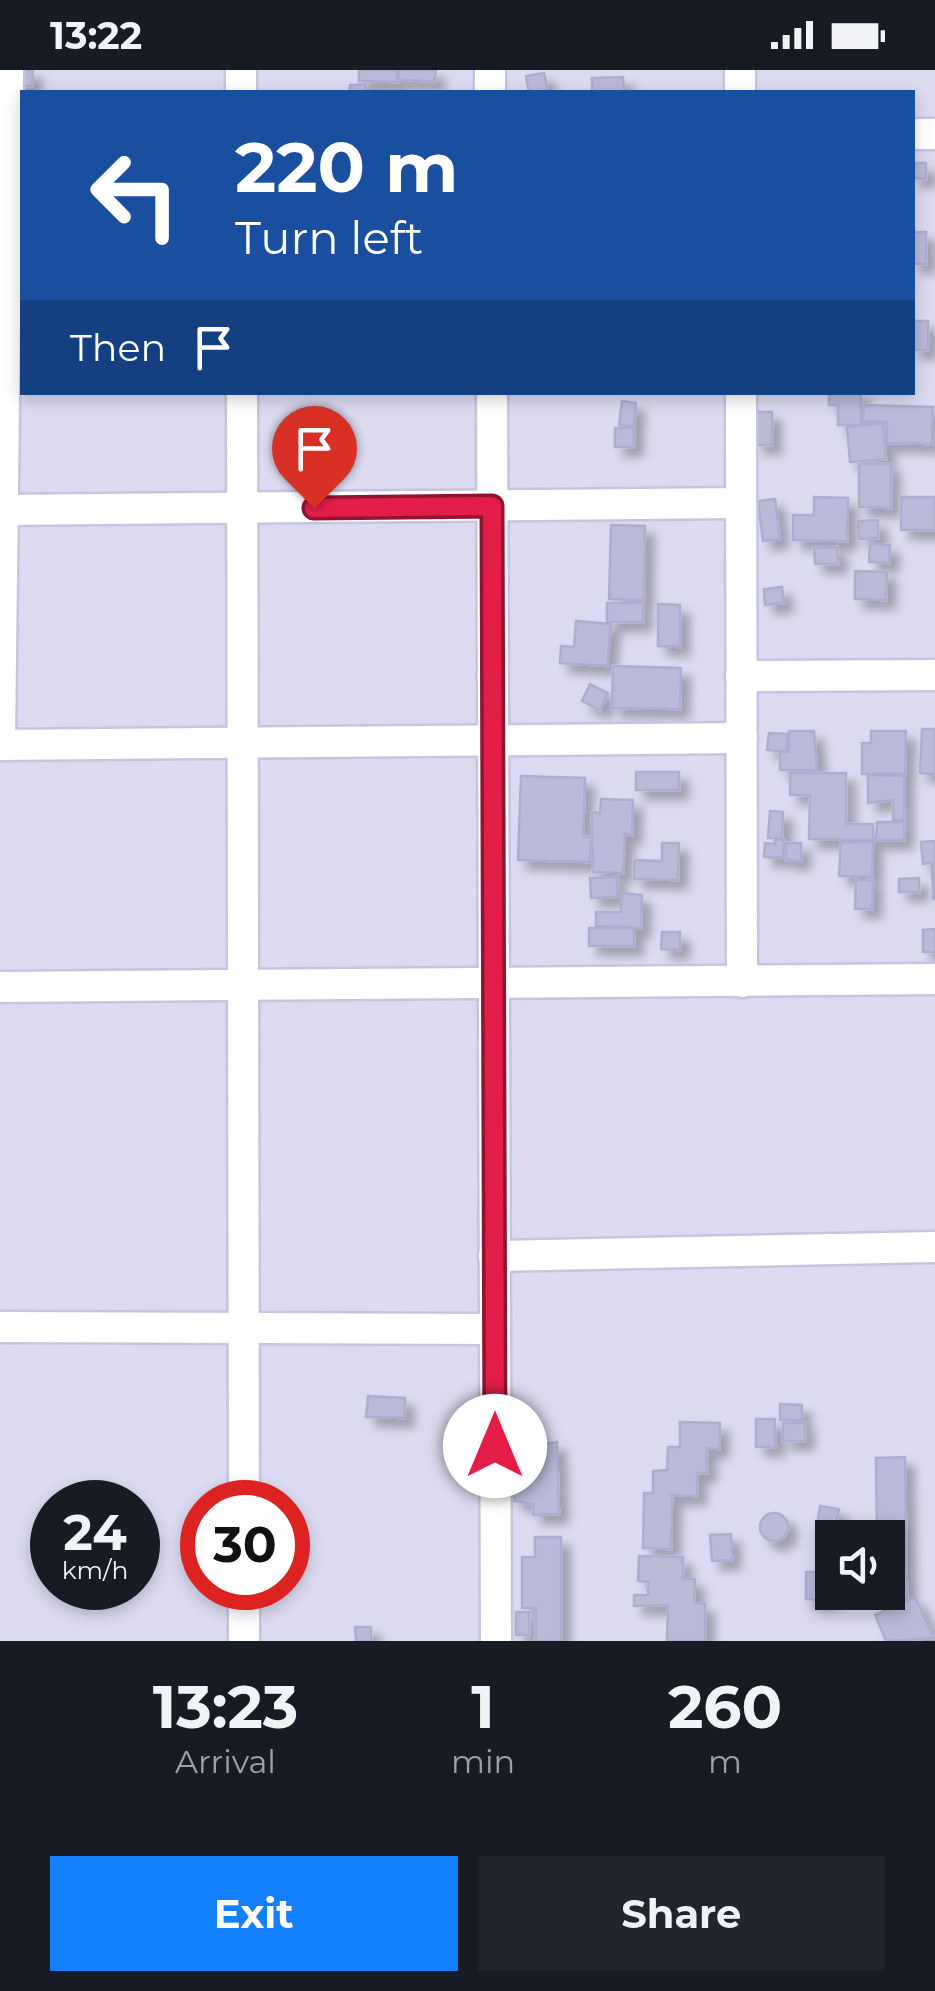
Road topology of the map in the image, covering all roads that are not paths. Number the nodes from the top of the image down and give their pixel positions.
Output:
1 (8, 70) edge
2 (10, 180) edge
3 (242, 395) edge
4 (492, 395) edge
5 (740, 395) edge
6 (741, 503) junction
7 (492, 506) junction
8 (242, 508) junction
9 (1, 510) edge
10 (935, 675) edge
11 (741, 676) junction
12 (742, 738) junction
13 (493, 739) junction
14 (242, 742) junction
15 (0, 744) edge
16 (935, 979) edge
17 (742, 982) junction
18 (494, 984) junction
19 (243, 985) junction
20 (0, 987) edge
21 (935, 1246) edge
22 (494, 1256) junction
23 (0, 1327) edge
24 (495, 1329) junction
25 (244, 1330) junction
26 (244, 1480) edge
27 (244, 1610) edge
28 (244, 1641) edge
29 (496, 1641) edge

1 - 2 street
2 - 9 street
3 - 8 street
4 - 7 street
5 - 6 street
6 - 7 street
6 - 11 street
7 - 8 street
7 - 13 street
8 - 9 street
8 - 14 street
9 - 15 street
10 - 11 street
11 - 12 street
12 - 13 street
12 - 17 street
13 - 14 street
13 - 18 street
14 - 15 street
14 - 19 street
16 - 17 street
17 - 18 street
18 - 19 street
18 - 22 street
19 - 20 street
19 - 25 street
21 - 22 street
22 - 24 street
23 - 25 street
24 - 25 street
24 - 29 street
25 - 26 street
27 - 28 street

